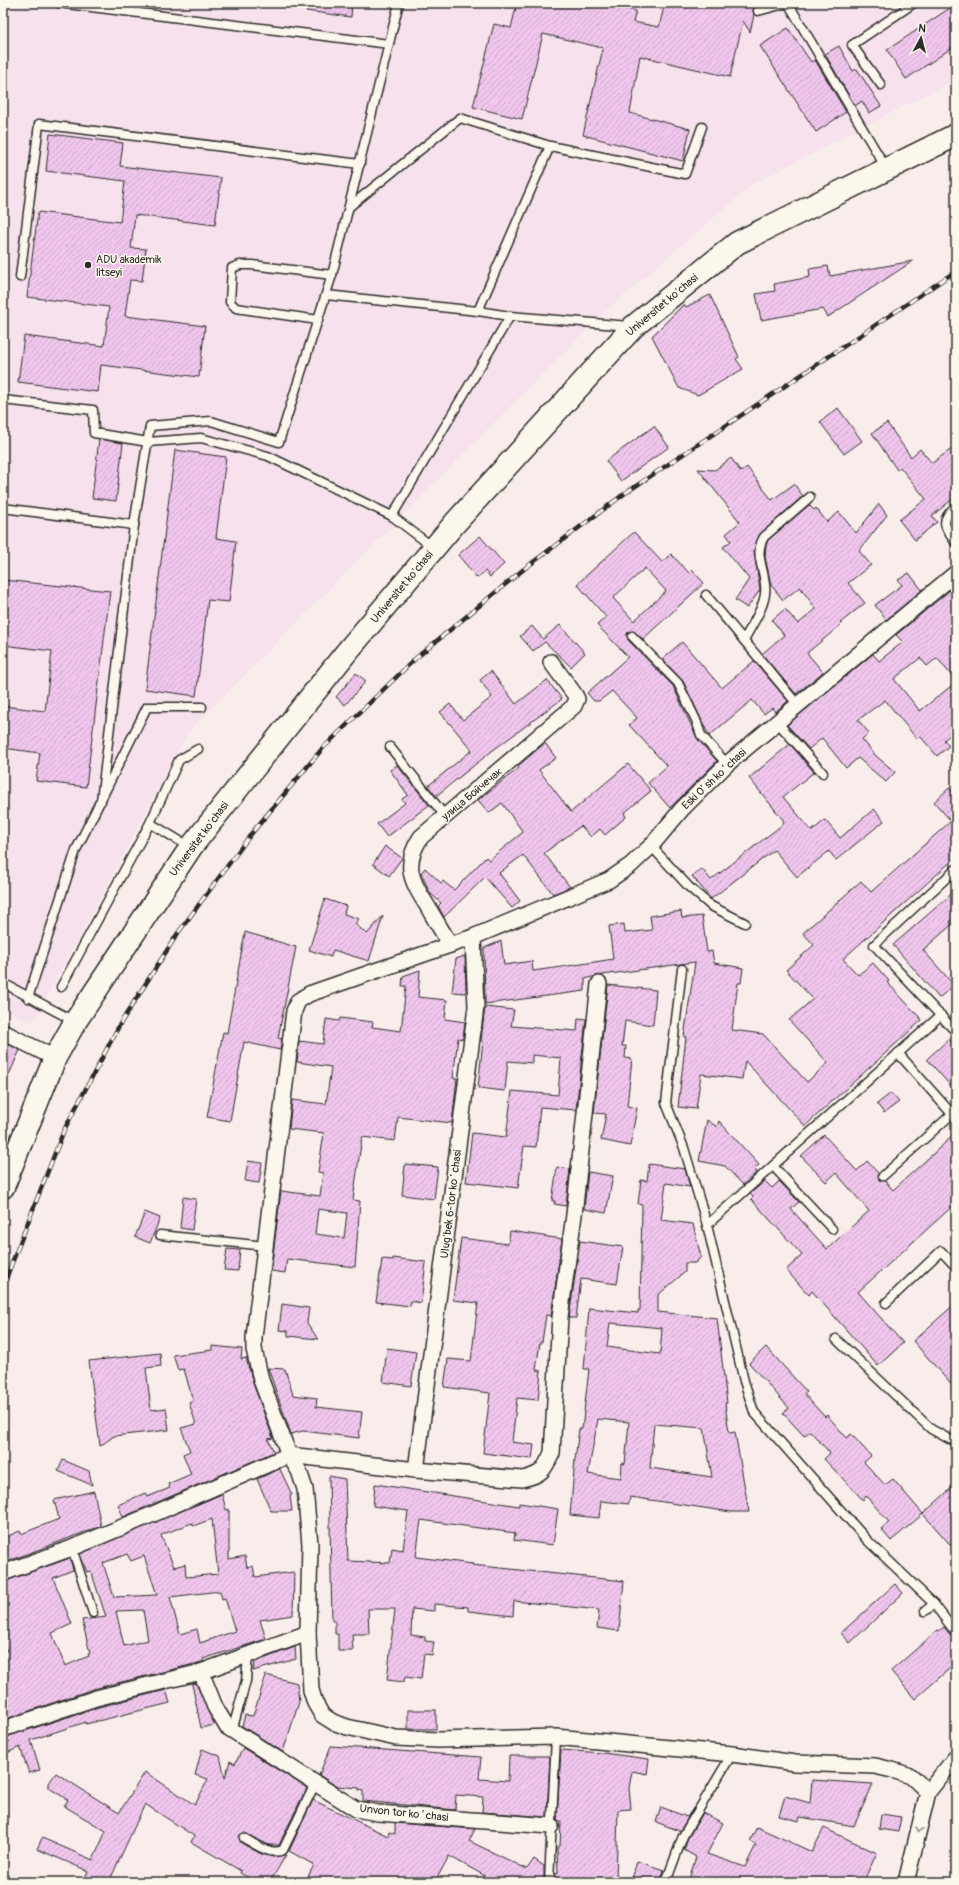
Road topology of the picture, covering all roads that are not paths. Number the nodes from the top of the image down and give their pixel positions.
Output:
1 (59, 3) edge
2 (399, 3) edge
3 (914, 3) edge
4 (758, 11) dead end
5 (389, 44) junction
6 (881, 85) dead end
7 (702, 127) dead end
8 (956, 135) edge
9 (550, 146) junction
10 (360, 164) junction
11 (886, 169) junction
12 (349, 207) junction
13 (332, 275) junction
14 (20, 277) dead end
15 (326, 295) junction
16 (478, 311) junction
17 (510, 316) junction
18 (318, 320) junction
19 (633, 327) junction
20 (3, 400) edge
21 (148, 442) junction
22 (810, 497) dead end
23 (956, 506) edge
24 (3, 508) edge
25 (392, 516) junction
26 (134, 525) junction
27 (956, 543) edge
28 (434, 548) junction
29 (956, 573) edge
30 (706, 595) dead end
31 (632, 636) dead end
32 (744, 640) junction
33 (551, 662) dead end
34 (798, 705) junction
35 (202, 707) dead end
36 (777, 722) junction
37 (390, 747) dead end
38 (198, 749) dead end
39 (727, 764) junction
40 (823, 773) dead end
41 (101, 801) junction
42 (445, 816) junction
43 (150, 823) junction
44 (651, 846) junction
45 (191, 847) junction
46 (956, 869) edge
47 (745, 923) dead end
48 (473, 936) junction
49 (450, 944) junction
50 (682, 969) dead end
51 (3, 984) edge
52 (599, 984) dead end
53 (62, 987) dead end
54 (28, 998) junction
55 (941, 1015) junction
56 (75, 1022) junction
57 (3, 1032) edge
58 (956, 1032) edge
59 (898, 1053) junction
60 (54, 1058) junction
61 (773, 1166) junction
62 (883, 1176) dead end
63 (3, 1187) edge
64 (707, 1225) junction
65 (832, 1229) dead end
66 (160, 1235) dead end
67 (265, 1246) junction
68 (956, 1268) edge
69 (886, 1303) dead end
70 (836, 1339) dead end
71 (956, 1441) edge
72 (289, 1455) junction
73 (416, 1470) junction
74 (72, 1548) junction
75 (3, 1572) edge
76 (934, 1604) junction
77 (925, 1611) dead end
78 (93, 1613) dead end
79 (308, 1633) junction
80 (956, 1633) edge
81 (248, 1654) junction
82 (201, 1672) junction
83 (3, 1729) edge
84 (232, 1731) junction
85 (556, 1737) junction
86 (732, 1754) junction
87 (956, 1757) edge
88 (315, 1784) junction
89 (928, 1792) junction
90 (551, 1826) junction
91 (244, 1838) dead end
92 (549, 1882) edge
93 (666, 1882) edge
94 (906, 1882) edge

1 - 5 lane
2 - 5 lane
3 - 6 lane
4 - 11 lane
5 - 10 lane
7 - 9 lane
8 - 11 main road, Universitet kо‘chasi
9 - 12 lane
9 - 16 lane
10 - 12 lane
10 - 14 lane
11 - 19 main road, Universitet kо‘chasi
12 - 13 lane
13 - 15 lane
13 - 18 lane
15 - 16 lane
15 - 18 lane
16 - 17 lane
17 - 19 lane
17 - 25 lane
18 - 21 lane
19 - 28 main road, Universitet kо‘chasi
20 - 21 lane
21 - 25 lane
21 - 26 lane
22 - 32 lane
23 - 27 lane
24 - 26 lane
25 - 28 lane
26 - 41 lane
28 - 45 main road, Universitet kо‘chasi
29 - 34 street, Eski Oʻsh koʻchasi
30 - 32 lane
31 - 39 lane
32 - 34 lane
33 - 42 street, улица Бойчечак
34 - 36 street, Eski Oʻsh koʻchasi
35 - 41 lane
36 - 39 street, Eski Oʻsh koʻchasi
36 - 40 lane
37 - 42 lane
38 - 43 lane
39 - 44 street, Eski Oʻsh koʻchasi
41 - 54 lane
42 - 49 street, улица Бойчечак
43 - 45 lane
43 - 53 lane
44 - 47 lane
44 - 48 street, Eski Oʻsh koʻchasi
45 - 56 main road, Universitet kо‘chasi
46 - 55 lane
48 - 49 street, Eski Oʻsh koʻchasi
48 - 73 street, Ulug‘bek 6-tor koʻchasi
49 - 67 street, Eski Oʻsh koʻchasi
50 - 64 lane
51 - 54 lane
52 - 73 street
54 - 56 lane
55 - 58 lane
55 - 59 lane
56 - 60 main road, Universitet kо‘chasi
57 - 60 street
59 - 61 lane
59 - 62 lane
60 - 63 main road, Universitet kо‘chasi
61 - 64 lane
61 - 65 lane
64 - 76 lane
66 - 67 lane
67 - 72 street
68 - 69 lane
70 - 71 lane
72 - 73 street
72 - 74 street
72 - 79 street
74 - 75 street
74 - 78 lane
76 - 77 lane
76 - 80 lane
79 - 81 street
79 - 85 street
81 - 82 street
81 - 84 lane
82 - 83 street
82 - 84 street, Unvon tor koʻchasi
84 - 88 street, Unvon tor koʻchasi
85 - 86 street
85 - 90 lane
86 - 89 street
86 - 93 lane
87 - 89 street
88 - 90 street, Unvon tor koʻchasi
88 - 91 lane
89 -> 94 street
90 - 92 lane

